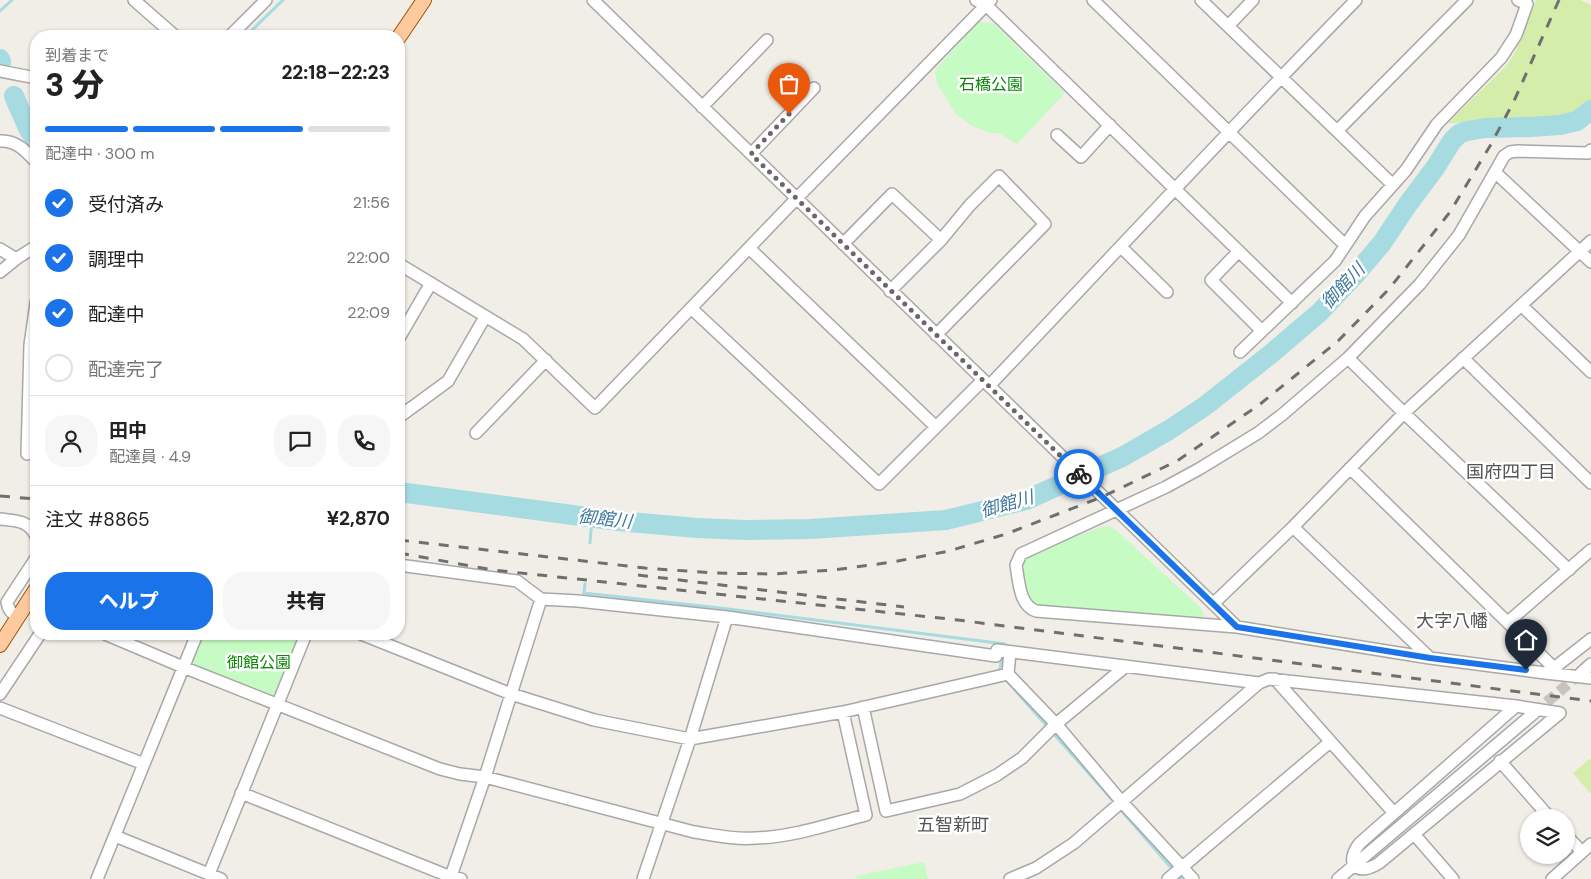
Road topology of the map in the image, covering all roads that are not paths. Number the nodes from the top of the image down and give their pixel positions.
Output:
1 (134, 0) edge
2 (266, 0) edge
3 (424, 0) edge
4 (593, 0) edge
5 (1093, 0) edge
6 (1201, 0) edge
7 (1253, 0) edge
8 (1356, 0) edge
9 (1467, 0) edge
10 (1518, 0) edge
11 (984, 2) edge
12 (1228, 26) junction
13 (168, 30) edge
14 (236, 30) edge
15 (404, 30) edge
16 (767, 40) dead end
17 (0, 71) edge
18 (30, 77) edge
19 (1281, 77) junction
20 (814, 88) dead end
21 (702, 107) junction
22 (1110, 125) junction
23 (1338, 131) junction
24 (1228, 133) junction
25 (1058, 135) dead end
26 (0, 141) edge
27 (1591, 150) edge
28 (751, 154) junction
29 (30, 156) edge
30 (1496, 173) junction
31 (1393, 185) junction
32 (1174, 188) junction
33 (796, 199) junction
34 (941, 240) junction
35 (1591, 241) edge
36 (843, 244) junction
37 (1345, 245) junction
38 (1121, 247) junction
39 (749, 248) junction
40 (0, 249) edge
41 (30, 250) edge
42 (1239, 251) junction
43 (1580, 251) junction
44 (16, 259) junction
45 (1591, 262) edge
46 (405, 268) edge
47 (0, 272) edge
48 (431, 283) junction
49 (890, 291) junction
50 (1167, 292) dead end
51 (1292, 303) junction
52 (1521, 305) junction
53 (692, 308) junction
54 (485, 317) junction
55 (405, 328) edge
56 (1262, 331) junction
57 (936, 335) junction
58 (1240, 352) dead end
59 (1348, 358) junction
60 (1463, 358) junction
61 (546, 360) junction
62 (1591, 372) edge
63 (986, 383) junction
64 (30, 400) edge
65 (405, 413) edge
66 (1404, 413) junction
67 (936, 426) junction
68 (476, 433) dead end
69 (27, 454) dead end
70 (1350, 468) junction
71 (1591, 483) edge
72 (1117, 510) junction
73 (0, 519) edge
74 (1293, 526) junction
75 (30, 527) edge
76 (1591, 550) edge
77 (405, 566) edge
78 (30, 567) edge
79 (1569, 570) junction
80 (30, 599) edge
81 (541, 599) junction
82 (1213, 604) junction
83 (726, 617) junction
84 (18, 618) junction
85 (1508, 622) junction
86 (1237, 627) junction
87 (1591, 639) edge
88 (36, 640) edge
89 (120, 640) edge
90 (194, 640) edge
91 (304, 640) edge
92 (376, 640) edge
93 (0, 646) edge
94 (1010, 652) junction
95 (1430, 658) junction
96 (1591, 664) edge
97 (183, 666) junction
98 (1126, 666) junction
99 (1550, 670) junction
100 (1008, 674) junction
101 (1586, 676) edge
102 (1275, 678) junction
103 (1259, 684) junction
104 (0, 694) edge
105 (511, 694) junction
106 (278, 704) junction
107 (1516, 706) junction
108 (863, 707) junction
109 (0, 708) edge
110 (843, 712) junction
111 (1534, 713) tunnel mouth
112 (1056, 724) junction
113 (690, 739) junction
114 (1330, 742) junction
115 (1500, 762) junction
116 (144, 764) junction
117 (485, 777) junction
118 (241, 793) junction
119 (1121, 801) junction
120 (1542, 809) edge
121 (1394, 813) junction
122 (662, 822) junction
123 (1414, 834) junction
124 (114, 836) junction
125 (1591, 844) edge
126 (1575, 845) edge
127 (1582, 852) junction
128 (1354, 865) junction
129 (1182, 867) junction
130 (209, 874) junction
131 (454, 878) edge
132 (97, 879) edge
133 (221, 879) edge
134 (643, 879) edge
135 (1010, 879) edge
136 (1168, 879) edge
137 (1193, 879) edge
138 (1338, 879) edge
139 (1453, 879) edge
140 (1552, 879) edge

1 - 13 street
2 - 14 street
3 - 15 main road
4 - 21 street
5 - 24 street
6 - 12 street
7 - 12 street
8 - 19 street
9 - 23 street
10 - 31 street
11 - 22 street
11 - 33 street
12 - 19 street
16 - 21 street
17 - 18 street
19 - 23 street
19 - 24 street
20 - 28 street
21 - 28 street
22 - 25 street
22 - 32 street
23 - 31 street
24 - 32 street
24 - 37 street
26 - 29 street
27 - 30 street
28 - 33 street
30 - 43 street
30 - 59 street
31 - 37 street
32 - 38 street
32 - 42 street
33 - 36 street
33 - 39 street
34 - 36 street
34 - 49 street
34 - 57 street
35 - 43 street
36 - 49 street
37 - 51 street
38 - 50 street
38 - 63 street
39 - 53 street
39 - 67 street
40 - 44 street
41 - 44 street
42 - 51 street
42 - 56 street
43 - 45 street
43 - 52 street
44 - 47 street
46 - 48 street
48 - 54 street
48 - 55 street
49 - 57 street
51 - 56 street
52 - 60 street
52 - 62 street
53 - 61 street
53 - 67 street
54 - 61 street
54 - 65 street
56 - 58 street
57 - 63 street
59 - 66 street
59 - 72 street
60 - 66 street
60 - 71 street
61 - 68 street
63 - 67 street
63 - 72 street
64 - 69 street
66 - 70 street
66 - 79 street
70 - 74 street
70 - 85 street
72 - 82 street
72 - 86 street
73 - 75 street
74 - 82 street
74 - 95 street
76 - 79 street
77 - 81 street
78 - 84 street
79 - 85 street
80 - 84 main road
81 - 83 street
81 - 105 street
82 - 86 street
83 - 94 street
83 - 113 street
84 - 93 main road
85 - 99 street
86 - 95 street
87 - 99 street
88 - 104 street
89 - 97 street
90 - 97 street
91 - 106 street
92 - 105 street
94 - 98 street
94 - 100 street
95 - 99 street
96 - 101 street
97 - 106 street
97 - 116 street
98 - 103 street
98 - 112 street
99 - 101 street
100 - 108 street
100 - 112 street
102 - 103 street
102 - 107 street
102 - 114 street
103 - 119 street
105 - 113 street
105 - 117 street
106 - 117 street
106 - 118 street
107 - 115 street
107 - 121 street
108 - 110 street
108 - 112 street
109 - 116 street
110 - 113 street
110 - 122 street
111 - 128 street
112 - 119 street
113 - 122 street
114 - 121 street
114 - 129 street
115 - 120 street
115 - 123 street
116 - 124 street
117 - 122 street
117 - 131 street
118 - 130 street
118 - 131 street
119 - 129 street
119 - 135 street
121 - 128 street
122 - 134 street
123 - 128 street
123 - 139 street
124 - 130 street
124 - 132 street
125 - 127 street
126 - 127 street
127 - 140 street
128 - 138 street
129 - 136 street
129 - 137 street
130 - 133 street

